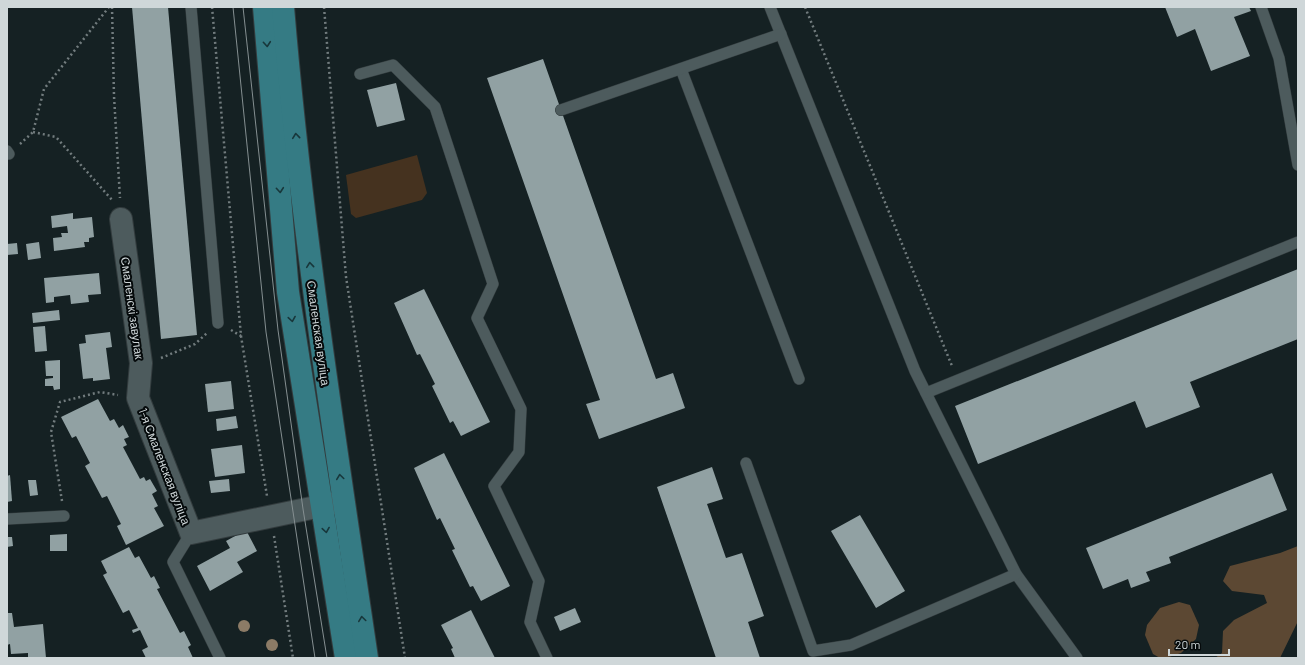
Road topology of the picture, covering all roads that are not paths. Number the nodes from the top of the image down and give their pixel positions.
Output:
1 (191, 7) edge
2 (264, 7) edge
3 (283, 7) edge
4 (770, 7) edge
5 (1260, 7) edge
6 (781, 34) junction
7 (681, 68) junction
8 (360, 74) dead end
9 (561, 110) dead end
10 (1298, 165) edge
11 (121, 219) road end
12 (1298, 242) edge
13 (218, 323) road end
14 (799, 379) dead end
15 (926, 392) junction
16 (138, 398) joint
17 (746, 463) dead end
18 (344, 501) junction
19 (322, 505) junction
20 (64, 516) road end
21 (7, 518) edge
22 (191, 533) junction
23 (1016, 574) junction
24 (220, 658) edge
25 (346, 658) edge
26 (367, 658) edge
27 (547, 658) edge
28 (1077, 658) edge

1 - 13 lane
2 -> 19 main road, Смаленская вуліца
18 -> 3 main road, Смаленская вуліца
4 - 6 lane
5 - 10 lane
6 - 7 lane
6 - 15 lane
7 - 9 lane
7 - 14 lane
8 - 27 lane
11 - 16 street, Смаленскі завулак
12 - 15 lane
15 - 23 lane
16 - 22 street, 1-я Смаленская вуліца
17 - 23 lane
18 - 19 street
26 -> 18 main road, Смаленская вуліца
19 - 22 street
19 -> 25 main road, Смаленская вуліца
20 - 21 lane
22 - 24 lane
23 - 28 lane

